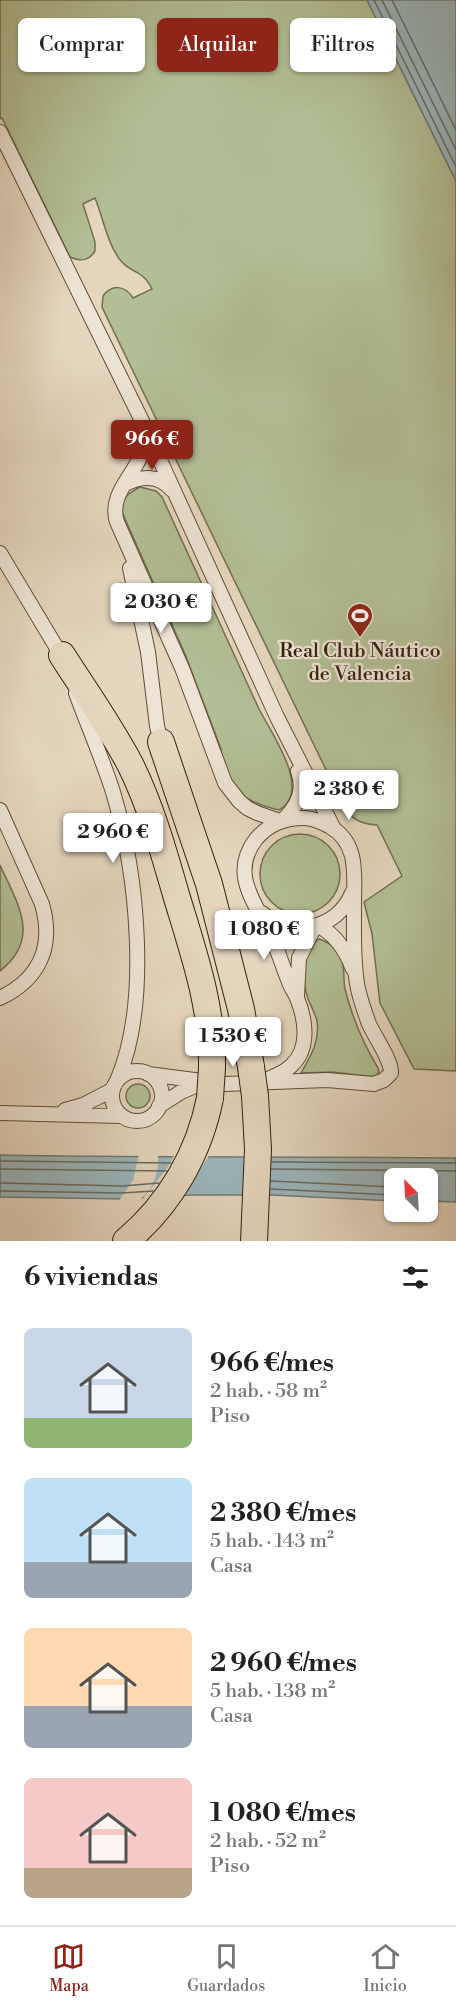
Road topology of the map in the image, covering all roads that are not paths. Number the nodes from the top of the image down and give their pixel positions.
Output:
1 (0, 132) edge
2 (144, 425) junction
3 (125, 484) junction
4 (175, 494) junction
5 (122, 535) junction
6 (0, 553) edge
7 (62, 655) junction
8 (277, 717) junction
9 (161, 742) joint
10 (0, 810) edge
11 (282, 820) junction
12 (333, 829) junction
13 (355, 886) junction
14 (258, 910) junction
15 (317, 926) junction
16 (357, 980) junction
17 (0, 998) edge
18 (297, 998) junction
19 (148, 1074) junction
20 (256, 1081) junction
21 (209, 1082) junction
22 (115, 1086) junction
23 (159, 1106) junction
24 (0, 1113) edge
25 (51, 1114) junction
26 (121, 1116) junction
27 (255, 1230) edge
28 (126, 1241) edge

1 - 2 street
2 - 3 street
2 - 4 street
3 - 4 street
3 - 5 street
4 - 8 street
5 - 9 street
5 - 11 street
6 - 7 street
7 - 21 highway
7 - 22 street
8 - 11 street
8 - 12 street
9 - 20 highway
10 - 17 street
11 - 12 street
11 - 14 street
12 - 13 street
13 - 15 street
13 - 16 street
14 - 15 street
14 - 18 street
15 - 16 street
15 - 18 street
16 - 20 street
18 - 20 street
19 - 21 street
19 - 22 street
19 - 23 street
20 - 21 street
20 - 27 highway
21 - 23 street
21 - 28 highway
22 - 25 street
22 - 26 street
23 - 26 street
24 - 25 street
25 - 26 street

